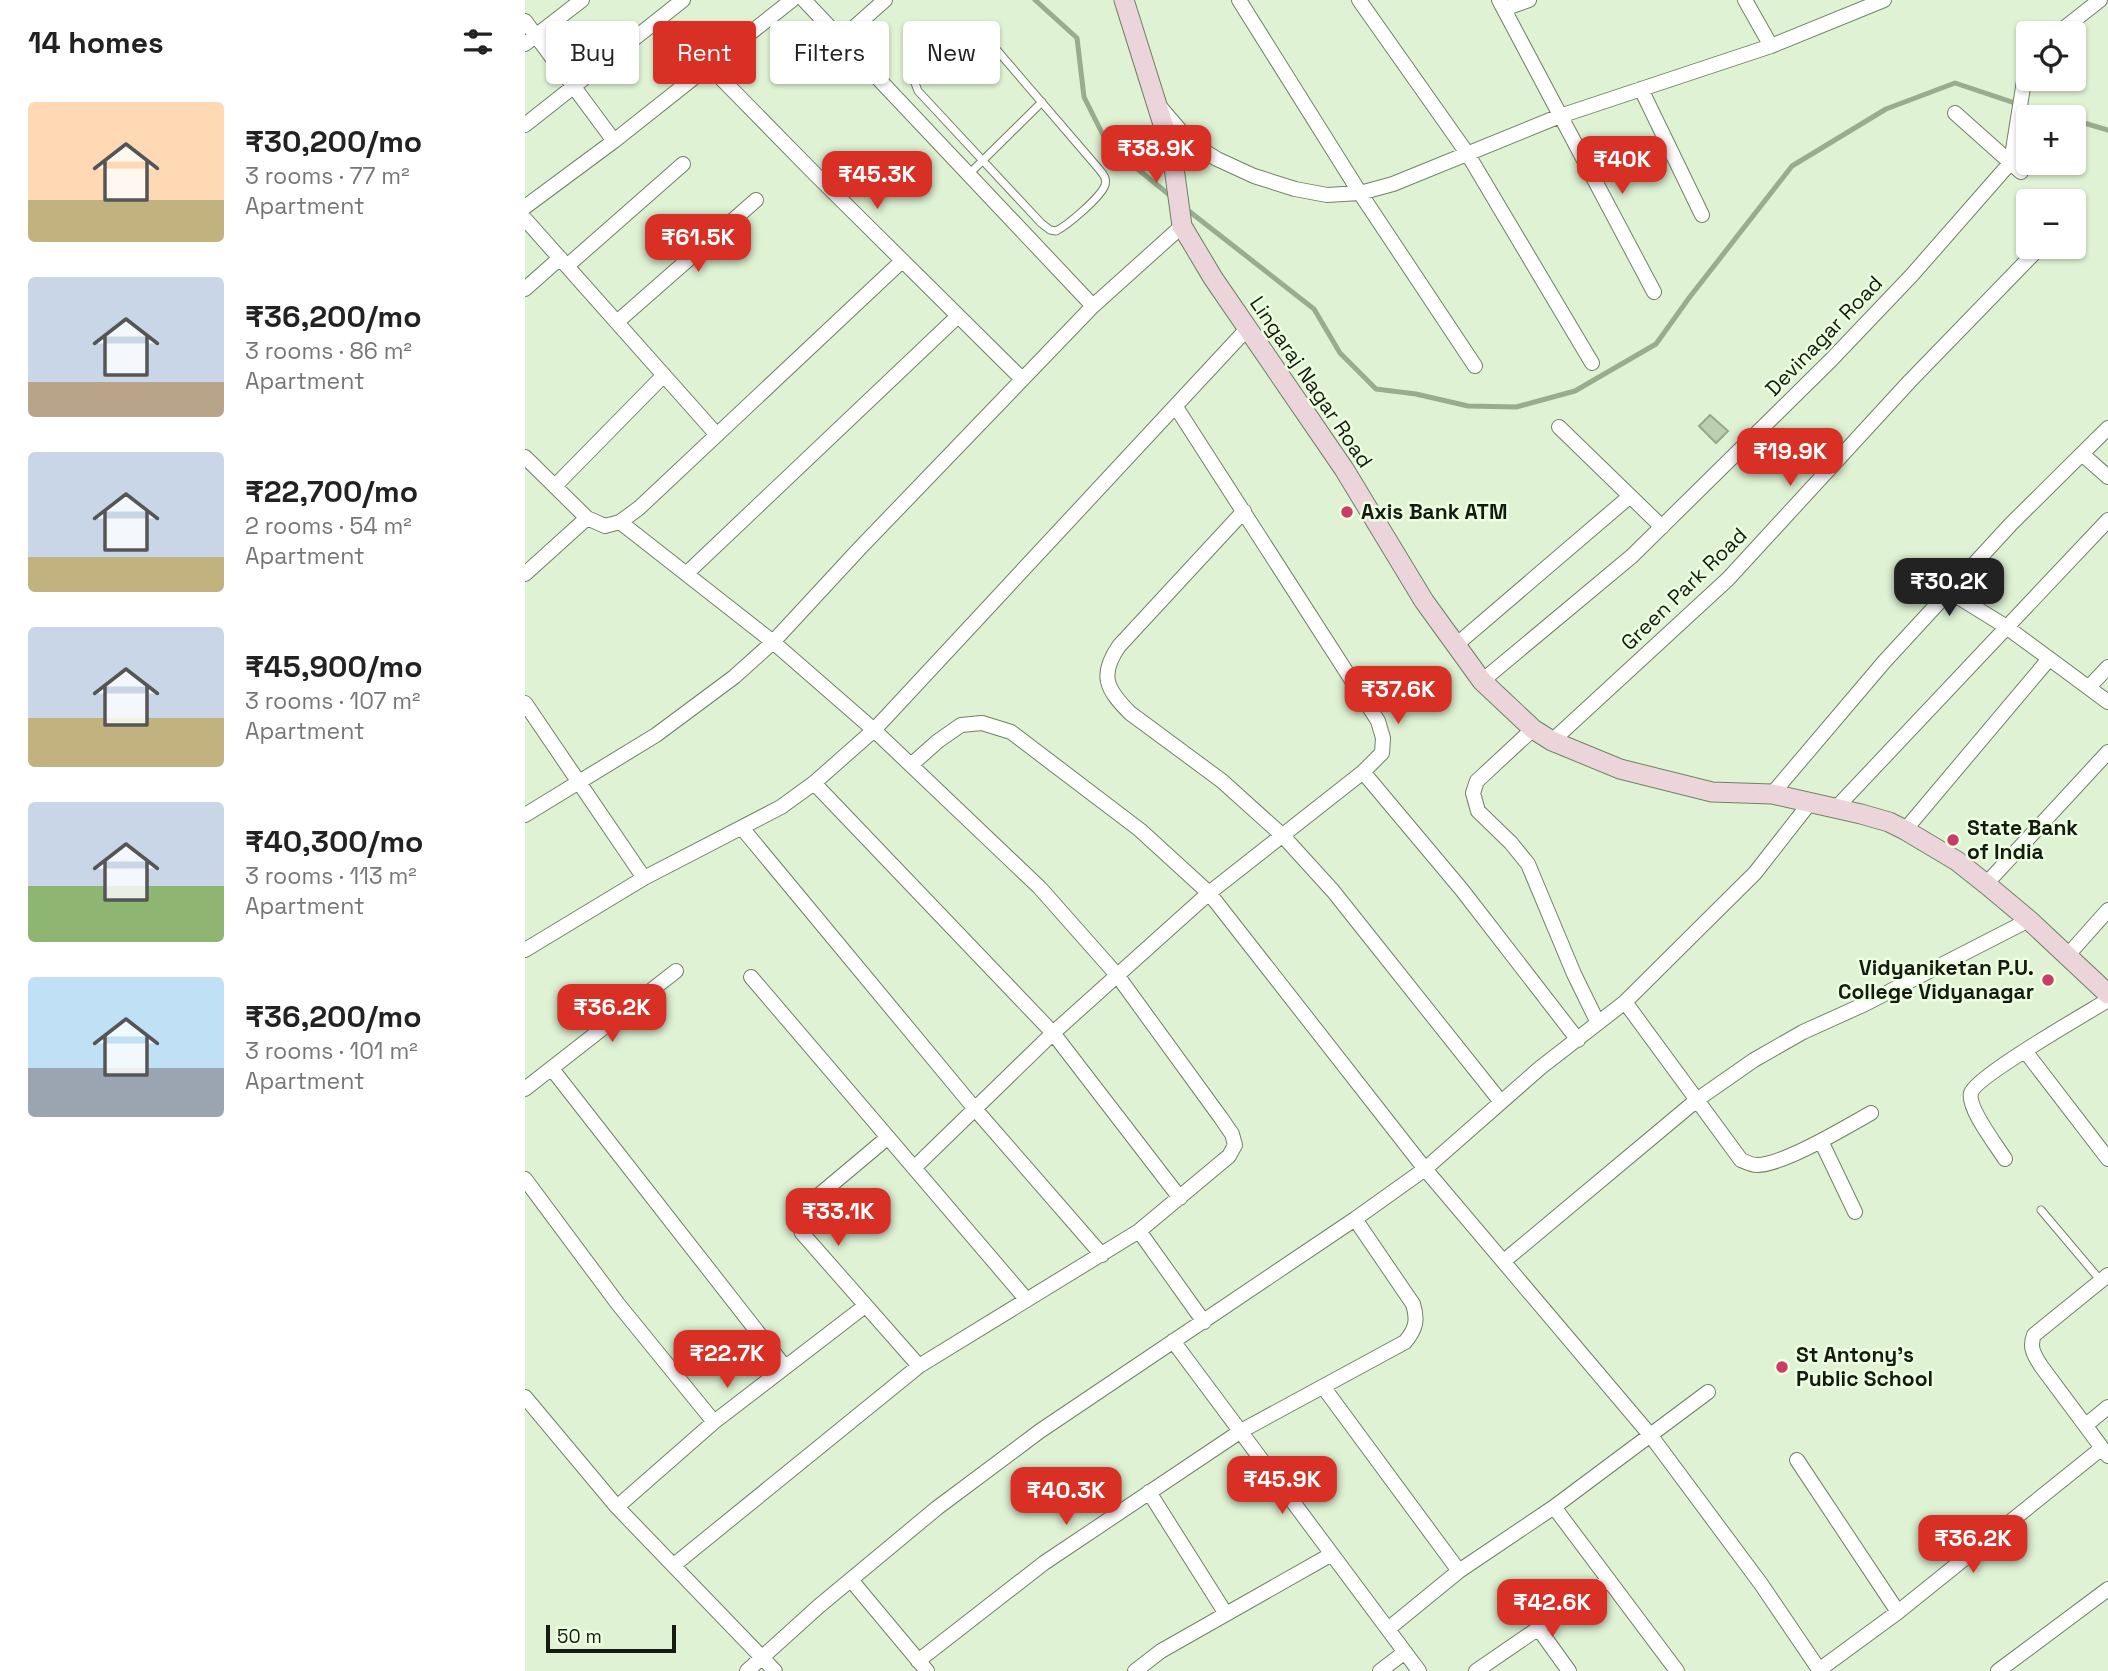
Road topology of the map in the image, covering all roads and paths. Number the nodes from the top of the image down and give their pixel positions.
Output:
1 (582, 0) edge
2 (683, 0) edge
3 (792, 0) edge
4 (804, 0) edge
5 (885, 0) edge
6 (1124, 0) edge
7 (1239, 0) edge
8 (1359, 0) edge
9 (1529, 0) edge
10 (1745, 0) edge
11 (1884, 0) edge
12 (2100, 0) edge
13 (1868, 3) edge
14 (1501, 4) edge
15 (525, 21) edge
16 (824, 21) edge
17 (861, 21) edge
18 (2073, 21) edge
19 (756, 29) edge
20 (531, 40) edge
21 (1771, 46) junction
22 (686, 84) edge
23 (727, 84) edge
24 (884, 84) edge
25 (574, 88) junction
26 (1641, 89) junction
27 (1042, 102) junction
28 (1157, 104) junction
29 (1955, 113) dead end
30 (1560, 116) junction
31 (525, 125) edge
32 (614, 141) junction
33 (1467, 153) junction
34 (982, 160) junction
35 (683, 164) dead end
36 (2016, 167) joint
37 (970, 173) junction
38 (1360, 193) junction
39 (756, 201) dead end
40 (525, 207) edge
41 (1702, 215) dead end
42 (525, 219) edge
43 (1181, 219) junction
44 (2027, 259) edge
45 (902, 261) junction
46 (563, 262) junction
47 (525, 289) edge
48 (1654, 292) dead end
49 (1093, 306) junction
50 (958, 316) junction
51 (617, 322) junction
52 (1247, 328) junction
53 (1592, 363) dead end
54 (1475, 366) dead end
55 (664, 375) junction
56 (1022, 379) junction
57 (1176, 407) junction
58 (1559, 428) dead end
59 (2108, 428) edge
60 (717, 435) junction
61 (2082, 454) junction
62 (525, 457) edge
63 (2108, 477) edge
64 (555, 486) junction
65 (1629, 497) junction
66 (1244, 511) junction
67 (587, 518) junction
68 (2108, 520) edge
69 (620, 522) junction
70 (1662, 527) junction
71 (525, 574) edge
72 (686, 574) junction
73 (1950, 592) junction
74 (2005, 626) junction
75 (773, 642) junction
76 (1456, 645) junction
77 (2049, 659) junction
78 (2108, 667) edge
79 (1482, 681) junction
80 (2089, 687) junction
81 (2108, 702) edge
82 (525, 703) edge
83 (1533, 729) junction
84 (874, 730) junction
85 (1552, 741) junction
86 (2108, 752) edge
87 (911, 765) junction
88 (1363, 772) junction
89 (578, 782) junction
90 (814, 783) junction
91 (1772, 794) junction
92 (1808, 804) junction
93 (1836, 808) junction
94 (525, 814) edge
95 (742, 828) junction
96 (1905, 830) junction
97 (1283, 836) junction
98 (645, 878) junction
99 (1986, 884) junction
100 (1209, 893) junction
101 (2108, 910) edge
102 (2029, 920) junction
103 (525, 950) edge
104 (2067, 956) junction
105 (676, 971) dead end
106 (1117, 975) junction
107 (751, 977) dead end
108 (2108, 994) edge
109 (2108, 1000) edge
110 (1625, 1002) junction
111 (1598, 1023) junction
112 (1053, 1033) junction
113 (1578, 1040) junction
114 (2025, 1051) junction
115 (552, 1069) junction
116 (525, 1089) edge
117 (1697, 1099) junction
118 (1501, 1102) junction
119 (975, 1109) junction
120 (1871, 1113) dead end
121 (887, 1138) junction
122 (1821, 1141) junction
123 (2005, 1159) dead end
124 (2108, 1159) edge
125 (914, 1168) junction
126 (1425, 1169) junction
127 (525, 1179) edge
128 (1180, 1198) junction
129 (2041, 1210) dead end
130 (1855, 1212) dead end
131 (1356, 1219) junction
132 (1139, 1231) junction
133 (1102, 1255) junction
134 (1504, 1261) junction
135 (2104, 1278) edge
136 (1026, 1299) junction
137 (865, 1306) junction
138 (1204, 1322) junction
139 (1173, 1341) junction
140 (919, 1366) junction
141 (785, 1367) junction
142 (1324, 1388) junction
143 (1708, 1392) dead end
144 (525, 1397) edge
145 (2108, 1408) edge
146 (714, 1422) junction
147 (2086, 1425) junction
148 (1241, 1432) junction
149 (1651, 1436) junction
150 (2105, 1452) edge
151 (1797, 1460) dead end
152 (1149, 1492) junction
153 (617, 1507) junction
154 (1554, 1507) junction
155 (1332, 1554) junction
156 (674, 1565) junction
157 (1459, 1571) junction
158 (851, 1580) junction
159 (1609, 1580) junction
160 (2108, 1589) edge
161 (1898, 1612) junction
162 (1226, 1614) junction
163 (1538, 1628) junction
164 (1388, 1629) junction
165 (1405, 1652) junction
166 (762, 1657) junction
167 (923, 1666) edge
168 (1820, 1670) edge
169 (747, 1671) edge
170 (775, 1671) edge
171 (1135, 1671) edge
172 (1380, 1671) edge
173 (1419, 1671) edge
174 (1476, 1671) edge
175 (1569, 1671) edge
176 (1677, 1671) edge
177 (1998, 1671) edge

1 - 20 street
2 - 25 street
3 - 19 street
4 - 16 street
5 - 17 street
6 - 28 street, Lingaraj Nagar Road
7 - 38 street
8 - 33 street
9 - 14 street
10 - 21 street
11 - 13 street
12 - 18 street
13 - 21 street
14 - 30 street
15 - 20 street
20 - 25 street
21 - 26 street
22 - 32 street
23 - 45 street
24 - 37 street
25 - 31 street
25 - 32 street
26 - 30 street
26 - 41 street
27 - 34 lane
27 - 34 lane
27 - 34 lane
28 - 38 street
28 - 43 street, Lingaraj Nagar Road
29 - 36 street
30 - 33 street
30 - 48 street
32 - 40 street
33 - 38 street
33 - 53 street
34 - 37 lane
35 - 46 street
36 - 70 street, Devinagar Road
37 - 49 street
38 - 54 street
39 - 51 street
42 - 46 street
43 - 49 street
43 - 52 street, Lingaraj Nagar Road
44 - 85 street, Green Park Road
45 - 50 street
45 - 60 street
46 - 47 street
46 - 51 street
49 - 56 street
50 - 56 street
50 - 72 street
51 - 55 street
52 - 57 street
52 - 76 street, Lingaraj Nagar Road
55 - 60 street
55 - 64 street
56 - 75 street
57 - 66 street
57 - 84 street
58 - 65 street
59 - 61 street
60 - 69 street
61 - 63 street
61 - 73 street
62 - 64 street
64 - 67 street
65 - 70 street
65 - 76 street
66 - 88 street
66 - 97 street
67 - 69 street
67 - 71 street
68 - 74 street
69 - 72 street
70 - 79 street, Devinagar Road
72 - 75 street
73 - 74 street
73 - 91 street
74 - 77 street
74 - 93 street
75 - 84 street
75 - 89 street
76 - 79 street, Lingaraj Nagar Road
77 - 80 street
77 - 96 street
78 - 80 street
79 - 83 street, Lingaraj Nagar Road
80 - 81 street
82 - 89 street
83 - 85 street, Lingaraj Nagar Road
83 - 111 street
84 - 87 street
84 - 90 street
85 - 91 street, Lingaraj Nagar Road
86 - 99 street
87 - 100 street
87 - 106 street
88 - 97 street
88 - 113 street
89 - 94 street
89 - 98 street
90 - 95 street
90 - 112 street
91 - 92 street, Lingaraj Nagar Road
92 - 93 street, Lingaraj Nagar Road
92 - 110 street
93 - 96 street, Lingaraj Nagar Road
95 - 98 street
95 - 119 street
96 - 99 street, Lingaraj Nagar Road
97 - 100 street
97 - 118 street
98 - 103 street
99 - 102 street, Lingaraj Nagar Road
100 - 106 street
100 - 126 street
101 - 104 street
102 - 104 street, Lingaraj Nagar Road
102 - 117 street
104 - 108 street, Lingaraj Nagar Road
105 - 115 street
106 - 112 street
106 - 128 street
107 - 121 street
109 - 114 street
110 - 111 street
110 - 117 street
111 - 113 street
112 - 119 street
112 - 128 street
113 - 118 street
114 - 123 street
114 - 124 street
115 - 116 street
115 - 141 street
117 - 122 street
117 - 134 street
118 - 126 street
119 - 125 street
119 - 133 street
120 - 122 street
121 - 125 street
121 - 137 street
122 - 130 street
125 - 136 street
126 - 131 street
126 - 134 street
127 - 146 street
128 - 132 street
129 - 135 lane
131 - 138 street
131 - 142 street
132 - 133 street
132 - 138 street
133 - 136 street
134 - 149 street
135 - 147 street
136 - 140 street
137 - 140 street
137 - 141 street
138 - 139 street
139 - 148 street
139 - 158 street
140 - 156 street
141 - 146 street
142 - 148 street
142 - 157 street
143 - 149 street
144 - 153 street
145 - 147 street
146 - 153 street
147 - 150 street
148 - 152 street
148 - 155 street
149 - 154 street
149 - 168 street
150 - 161 street
151 - 161 street
152 - 162 street
152 - 167 street
153 - 156 street
154 - 157 street
154 - 159 street
155 - 162 street
155 - 164 street
156 - 166 street
157 - 164 street
158 - 166 street
158 - 167 street
159 - 163 street
159 - 176 street
160 - 177 street
161 - 168 street
162 - 171 street
163 - 174 street
163 - 175 street
164 - 165 street
165 - 172 street
165 - 173 street
166 - 169 street
166 - 170 street

